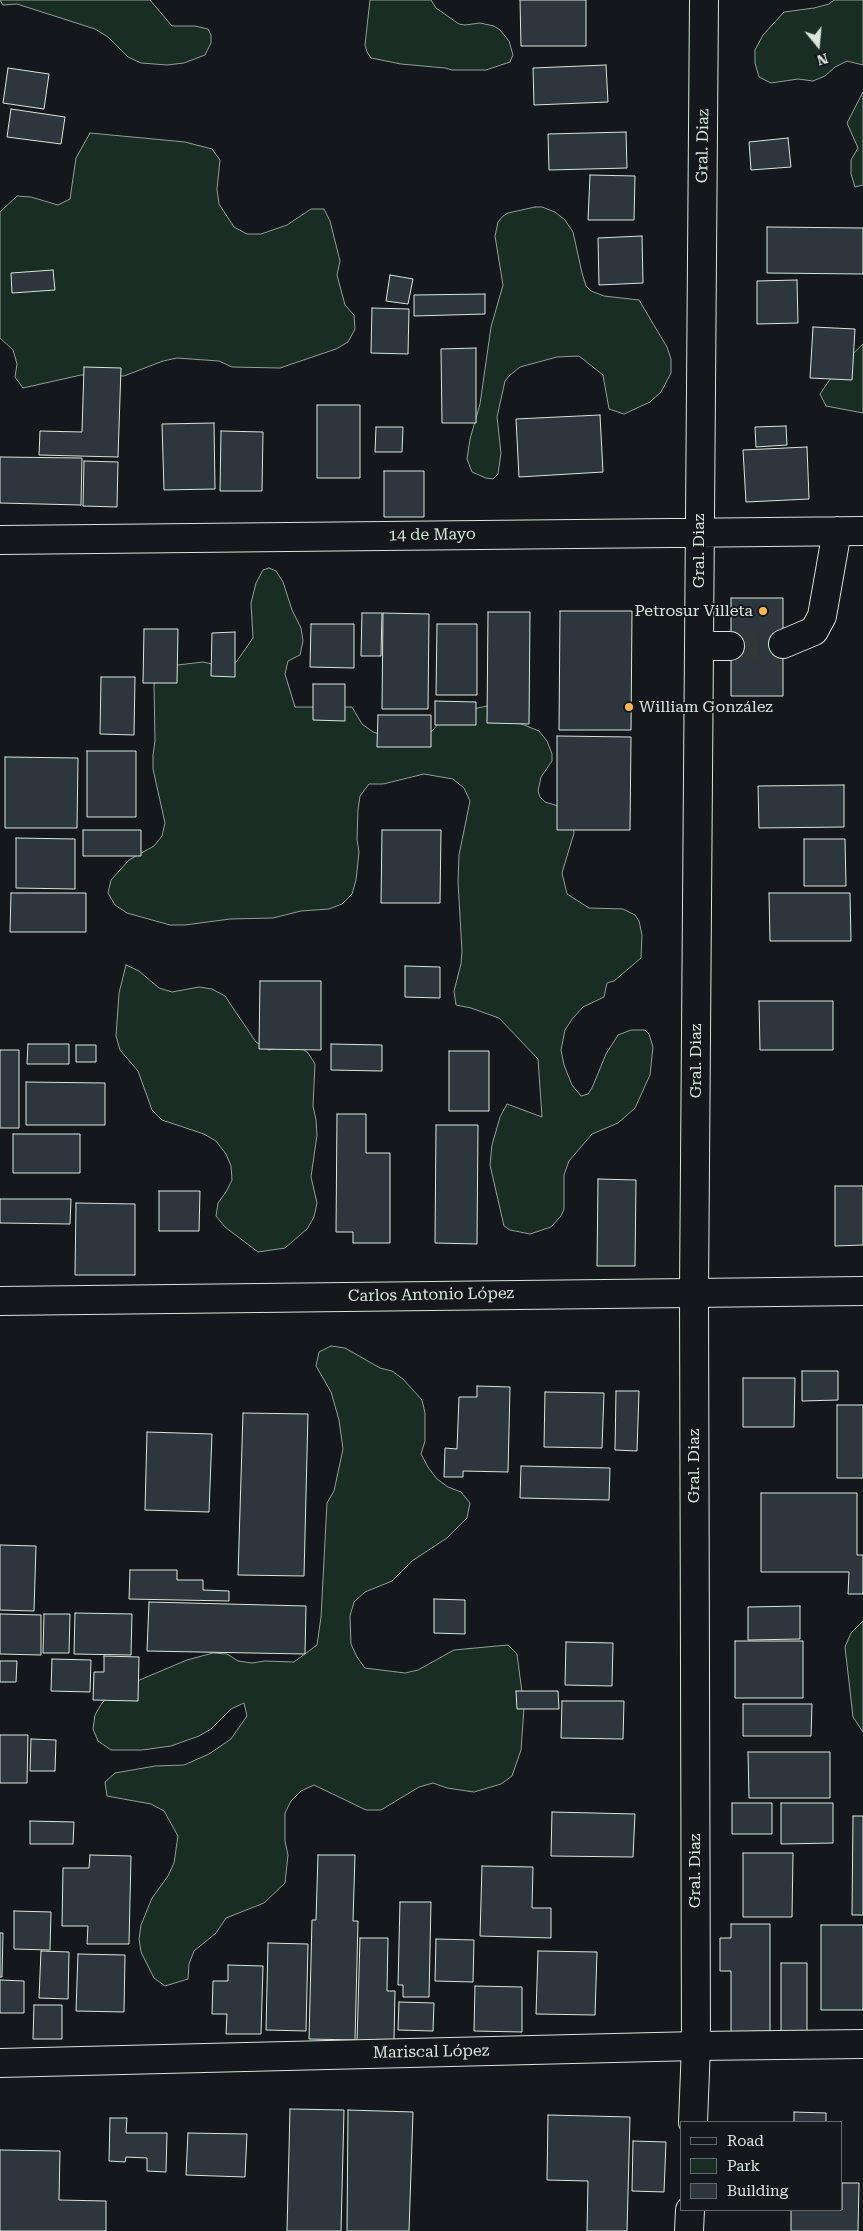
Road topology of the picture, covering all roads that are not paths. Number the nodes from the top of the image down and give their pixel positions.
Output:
1 (704, 0) edge
2 (850, 531) edge
3 (700, 533) junction
4 (0, 540) edge
5 (783, 644) tunnel mouth
6 (699, 646) junction
7 (730, 646) tunnel mouth
8 (863, 1291) edge
9 (694, 1292) junction
10 (0, 1301) edge
11 (863, 2044) edge
12 (696, 2046) junction
13 (0, 2063) edge
14 (693, 2121) edge
15 (690, 2211) edge
16 (690, 2231) edge

1 - 3 street, Gral. Diaz
2 - 3 street, 14 de Mayo
2 - 5 street
3 - 4 street, 14 de Mayo
3 - 6 street, Gral. Diaz
6 - 7 street
6 - 9 street, Gral. Diaz
8 - 9 street, Carlos Antonio López
9 - 10 street, Carlos Antonio López
9 - 12 street, Gral. Diaz
11 - 12 street, Mariscal López
12 - 13 street, Mariscal López
12 - 14 street, Gral. Diaz
15 - 16 street

